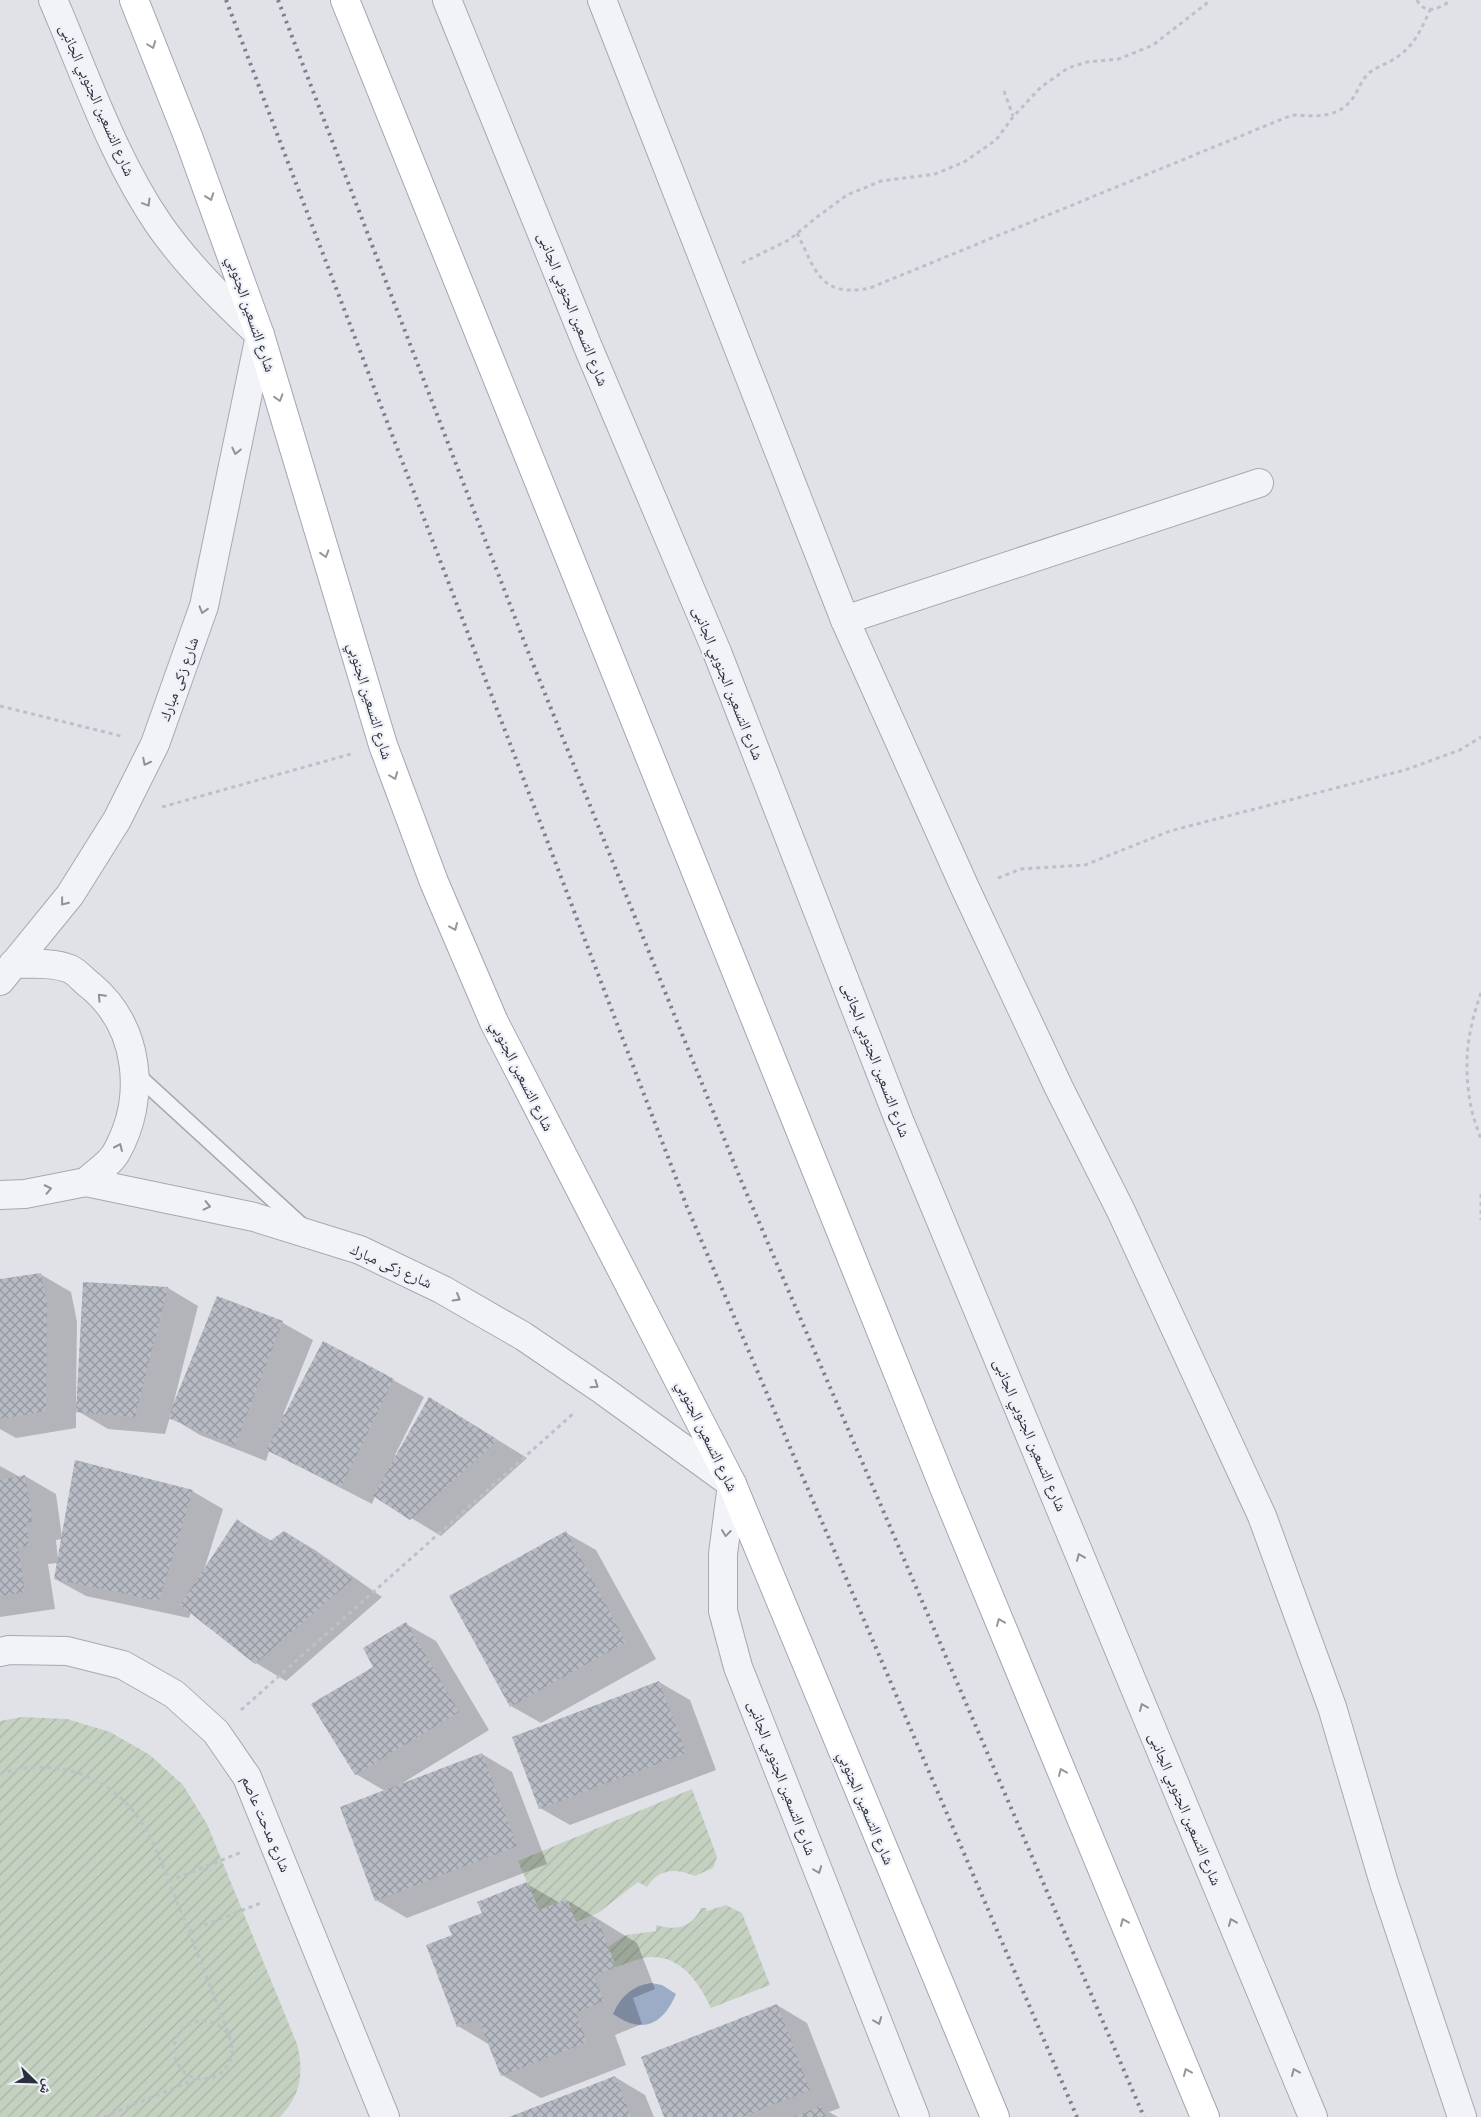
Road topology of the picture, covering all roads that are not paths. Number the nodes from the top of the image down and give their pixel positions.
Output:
1 (53, 0) edge
2 (134, 0) edge
3 (345, 0) edge
4 (447, 0) edge
5 (602, 0) edge
6 (260, 335) junction
7 (1259, 482) dead end
8 (845, 620) junction
9 (6, 973) edge
10 (136, 1074) junction
11 (86, 1182) junction
12 (0, 1195) edge
13 (312, 1236) junction
14 (732, 1484) junction
15 (0, 1652) edge
16 (385, 2117) edge
17 (915, 2117) edge
18 (995, 2117) edge
19 (1206, 2117) edge
20 (1313, 2117) edge
21 (1462, 2117) edge

1 -> 6 street, شارع التسعين الجنوبي الجانبى
2 -> 6 main road, شارع التسعين الجنوبي
19 -> 3 main road
20 -> 4 street, شارع التسعين الجنوبي الجانبى
5 - 8 street
6 -> 9 street, شارع زكى مبارك
6 -> 14 main road, شارع التسعين الجنوبي
7 - 8 street
8 - 21 street
10 -> 9 street
11 -> 10 street
10 - 13 lane
12 -> 11 street, شارع زكى مبارك
11 -> 13 street, شارع زكى مبارك
13 -> 14 street, شارع زكى مبارك
14 -> 17 street, شارع التسعين الجنوبي الجانبى
14 - 18 main road, شارع التسعين الجنوبي
15 - 16 street, شارع مدحت عاصم

